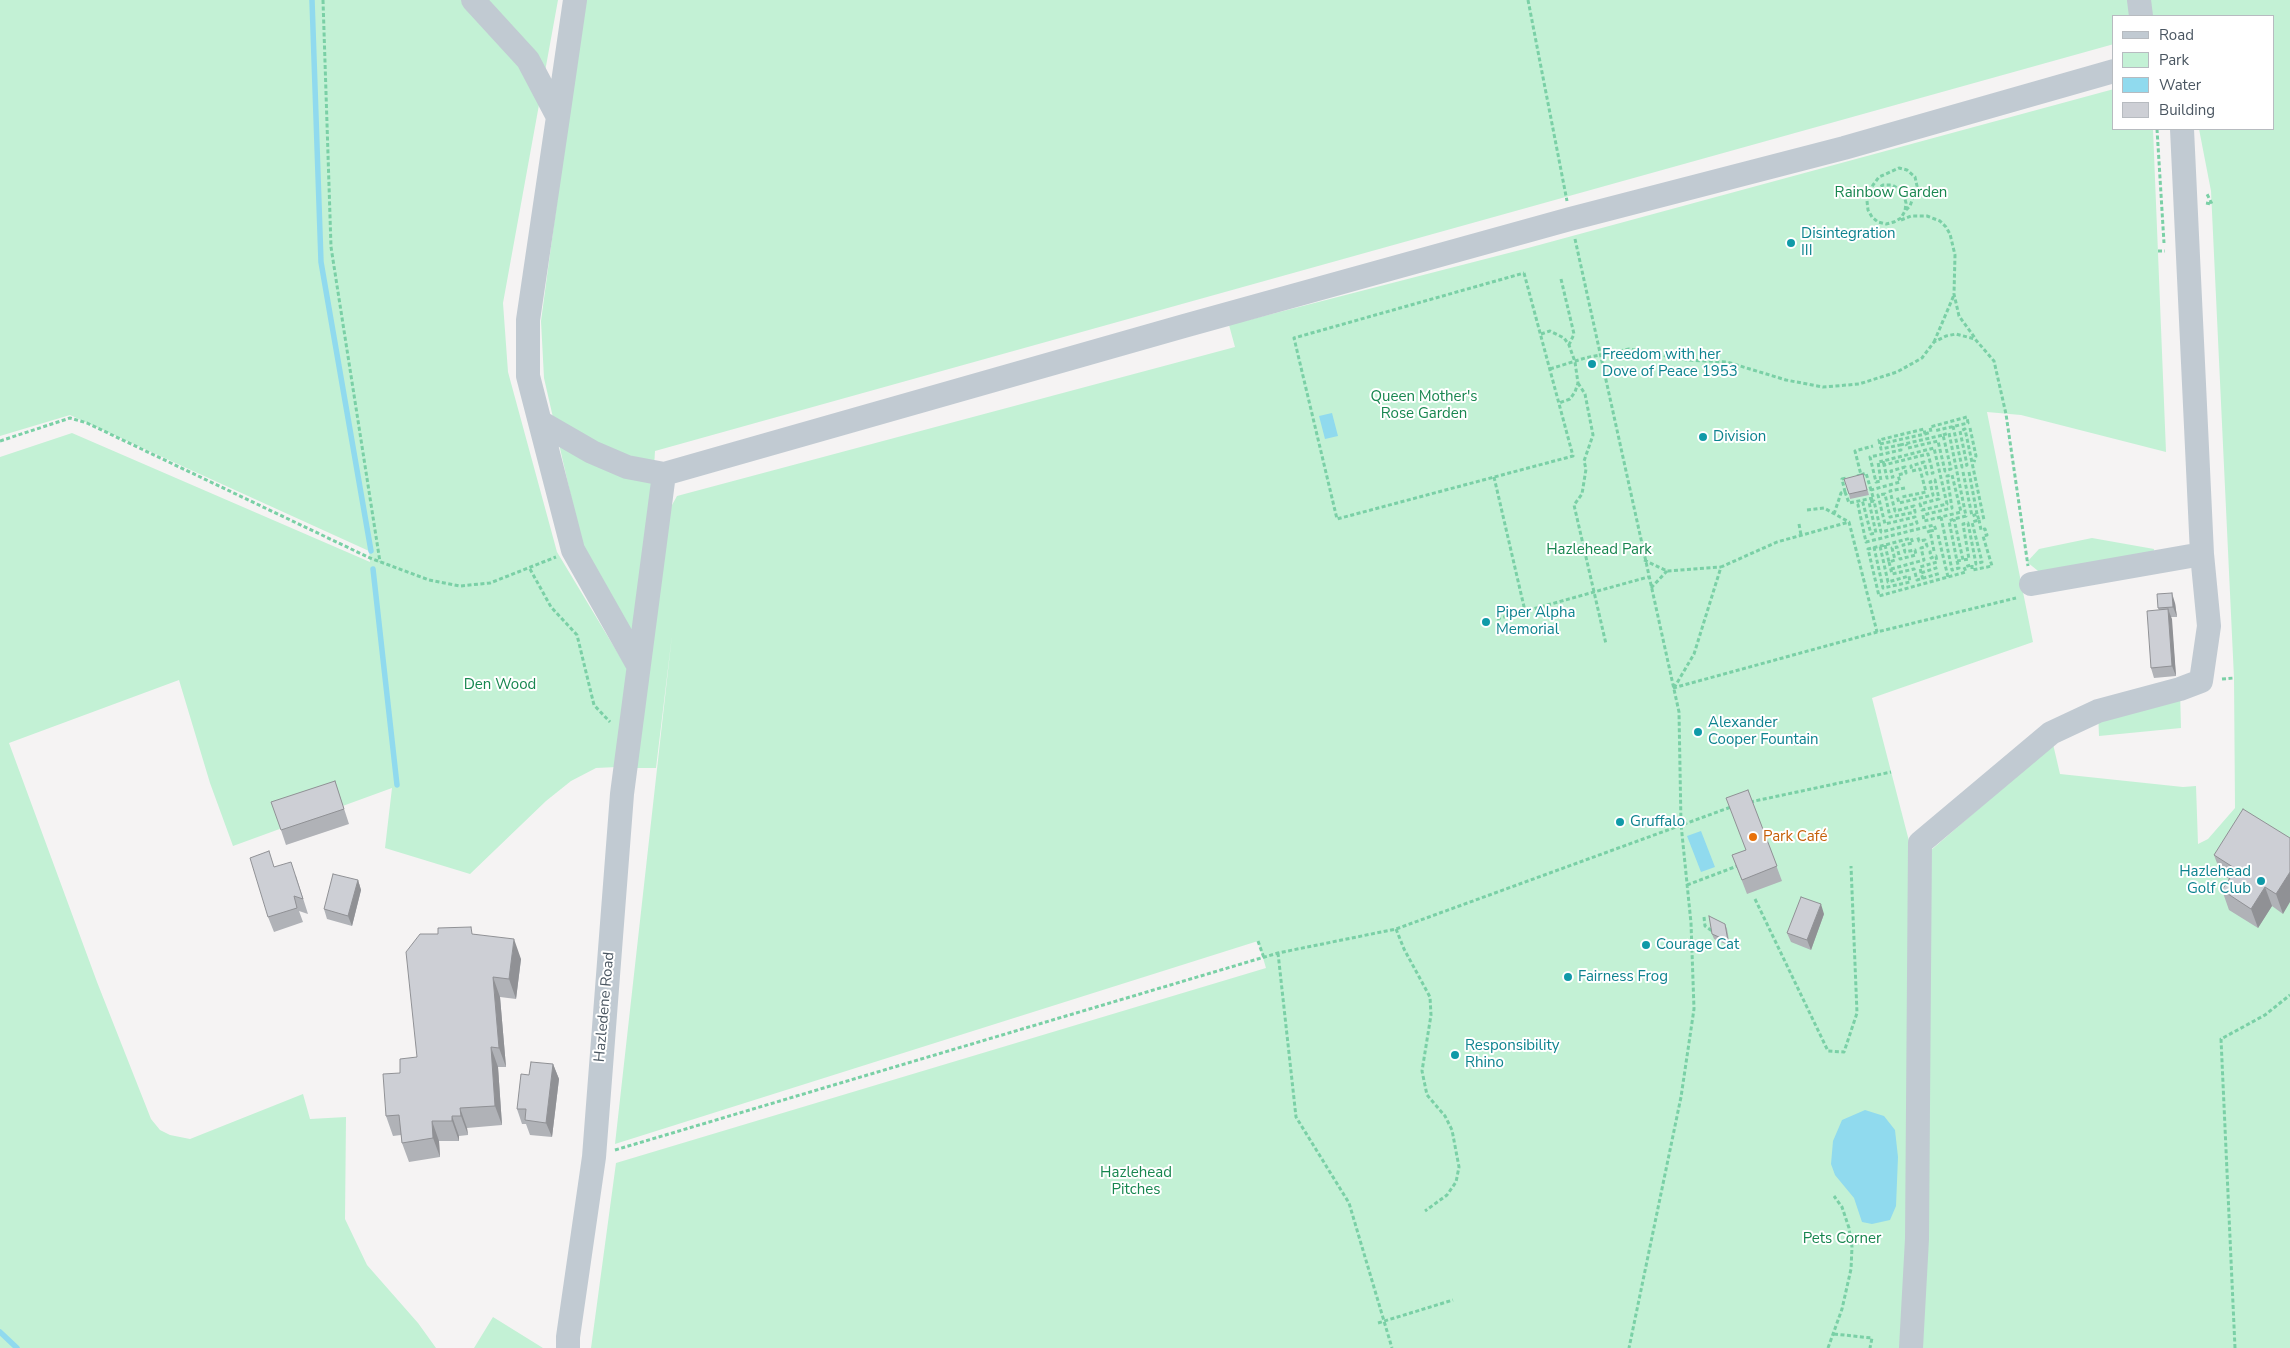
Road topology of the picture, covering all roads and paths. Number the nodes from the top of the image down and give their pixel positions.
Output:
1 (323, 0) edge
2 (473, 0) edge
3 (575, 0) edge
4 (1528, 0) edge
5 (2139, 0) edge
6 (2141, 15) edge
7 (2112, 72) edge
8 (558, 117) junction
9 (2182, 130) edge
10 (1870, 194) junction
11 (1905, 211) junction
12 (1570, 219) junction
13 (1894, 222) junction
14 (2158, 251) dead end
15 (2165, 252) dead end
16 (1561, 279) dead end
17 (1954, 294) junction
18 (1541, 334) junction
19 (1975, 339) junction
20 (1934, 342) junction
21 (1569, 345) junction
22 (1600, 354) junction
23 (1575, 362) junction
24 (1550, 369) junction
25 (1578, 384) junction
26 (1559, 403) junction
27 (540, 422) junction
28 (1952, 426) junction
29 (1970, 428) dead end
30 (1934, 431) dead end
31 (1943, 435) junction
32 (0, 440) edge
33 (1906, 444) junction
34 (1900, 445) junction
35 (1873, 446) dead end
36 (1883, 463) junction
37 (1974, 465) junction
38 (1963, 472) dead end
39 (1969, 472) dead end
40 (664, 474) junction
41 (1861, 475) junction
42 (1494, 477) junction
43 (1905, 488) dead end
44 (1871, 490) junction
45 (1845, 492) junction
46 (1874, 499) junction
47 (1808, 510) dead end
48 (1834, 514) junction
49 (1978, 514) junction
50 (1941, 517) junction
51 (1954, 519) junction
52 (1982, 520) junction
53 (1849, 522) junction
54 (1799, 524) dead end
55 (1930, 531) junction
56 (1925, 533) dead end
57 (1801, 535) junction
58 (1917, 535) dead end
59 (1938, 536) dead end
60 (1885, 544) junction
61 (1880, 546) junction
62 (1874, 548) junction
63 (2154, 548) dead end
64 (573, 550) junction
65 (2202, 554) junction
66 (1644, 560) junction
67 (1964, 560) junction
68 (1957, 561) junction
69 (380, 562) junction
70 (1889, 562) junction
71 (1976, 564) junction
72 (1971, 565) junction
73 (1721, 567) junction
74 (1939, 567) dead end
75 (530, 569) junction
76 (1891, 569) junction
77 (1666, 571) junction
78 (1921, 572) junction
79 (1941, 573) dead end
80 (1948, 577) junction
81 (1648, 578) junction
82 (1923, 578) junction
83 (2031, 584) junction
84 (1651, 588) junction
85 (1595, 592) junction
86 (1525, 611) junction
87 (1497, 619) dead end
88 (1876, 632) junction
89 (1606, 644) dead end
90 (638, 665) junction
91 (1673, 688) junction
92 (628, 741) junction
93 (1891, 772) dead end
94 (1742, 804) edge
95 (1733, 806) edge
96 (1681, 824) junction
97 (1744, 863) edge
98 (1851, 866) dead end
99 (1687, 885) junction
100 (1755, 899) dead end
101 (1704, 917) dead end
102 (1396, 930) junction
103 (1712, 931) edge
104 (1258, 941) dead end
105 (1278, 954) junction
106 (1264, 958) junction
107 (2290, 995) edge
108 (594, 1157) junction
109 (1834, 1196) dead end
110 (1425, 1211) dead end
111 (1453, 1300) dead end
112 (1384, 1322) junction
113 (1378, 1323) dead end
114 (1834, 1334) junction
115 (568, 1348) edge
116 (1392, 1348) edge
117 (1629, 1348) edge
118 (1828, 1348) edge
119 (1870, 1348) edge
120 (1911, 1348) edge
121 (2235, 1348) edge

1 - 69 path
2 - 8 street
3 - 8 street
4 - 12 path
5 - 6 street
7 - 12 street
8 - 27 street
9 - 65 street
10 - 11 path
10 - 11 path
10 - 13 path
11 - 13 path
12 - 22 path
12 - 40 street
13 - 17 path
14 - 15 path
16 - 21 path
17 - 19 path
17 - 20 path
18 - 21 path
18 - 24 path
18 - 42 path
19 - 20 path
19 - 83 path
20 - 22 path
21 - 23 path
22 - 23 path
22 - 66 path
23 - 24 path
23 - 25 path
24 - 26 path
25 - 26 path
25 - 85 path
26 - 42 path
27 - 40 street
27 - 64 street
28 - 30 path
28 - 34 path
28 - 37 path
29 - 37 path
31 - 33 path
31 - 33 path
31 - 51 path
32 - 69 path
33 - 34 path
34 - 36 path
35 - 41 path
36 - 36 path
36 - 44 path
37 - 52 path
38 - 49 path
39 - 49 path
40 - 90 street, Hazledene Road
41 - 44 path
41 - 45 path
42 - 86 path
43 - 46 path
44 - 46 path
45 - 46 path
45 - 48 path
46 - 55 path
47 - 48 path
48 - 53 path
49 - 52 path
50 - 50 path
50 - 68 path
51 - 67 path
51 - 68 path
52 - 71 path
52 - 72 path
53 - 57 path
53 - 88 path
54 - 57 path
55 - 56 path
55 - 78 path
57 - 73 path
58 - 76 path
59 - 80 path
60 - 61 path
60 - 70 path
60 - 70 path
61 - 62 path
61 - 62 path
62 - 80 path
63 - 65 street
64 - 75 path
64 - 90 street
65 - 83 street
65 - 120 street
66 - 77 path
66 - 81 path
67 - 68 path
67 - 71 path
69 - 75 path
70 - 76 path
71 - 72 path
72 - 80 path
73 - 77 path
73 - 91 path
74 - 78 path
75 - 92 path
76 - 82 path
77 - 84 path
78 - 82 path
79 - 82 path
81 - 84 path
81 - 85 path
83 - 88 path
84 - 91 path
85 - 86 path
85 - 89 path
86 - 87 path
88 - 91 path
90 - 92 street, Hazledene Road
91 - 96 path
92 - 108 street, Hazledene Road
93 - 94 path
95 - 96 path
96 - 99 path
96 - 102 path
97 - 99 path
98 - 100 path
99 - 117 path
101 - 103 path
102 - 105 path
102 - 110 path
104 - 106 path
105 - 106 path
105 - 112 path
106 - 108 path
107 - 121 path
108 - 115 street, Hazledene Road
109 - 114 path
111 - 112 path
112 - 113 path
112 - 116 path
114 - 118 path
114 - 119 path

